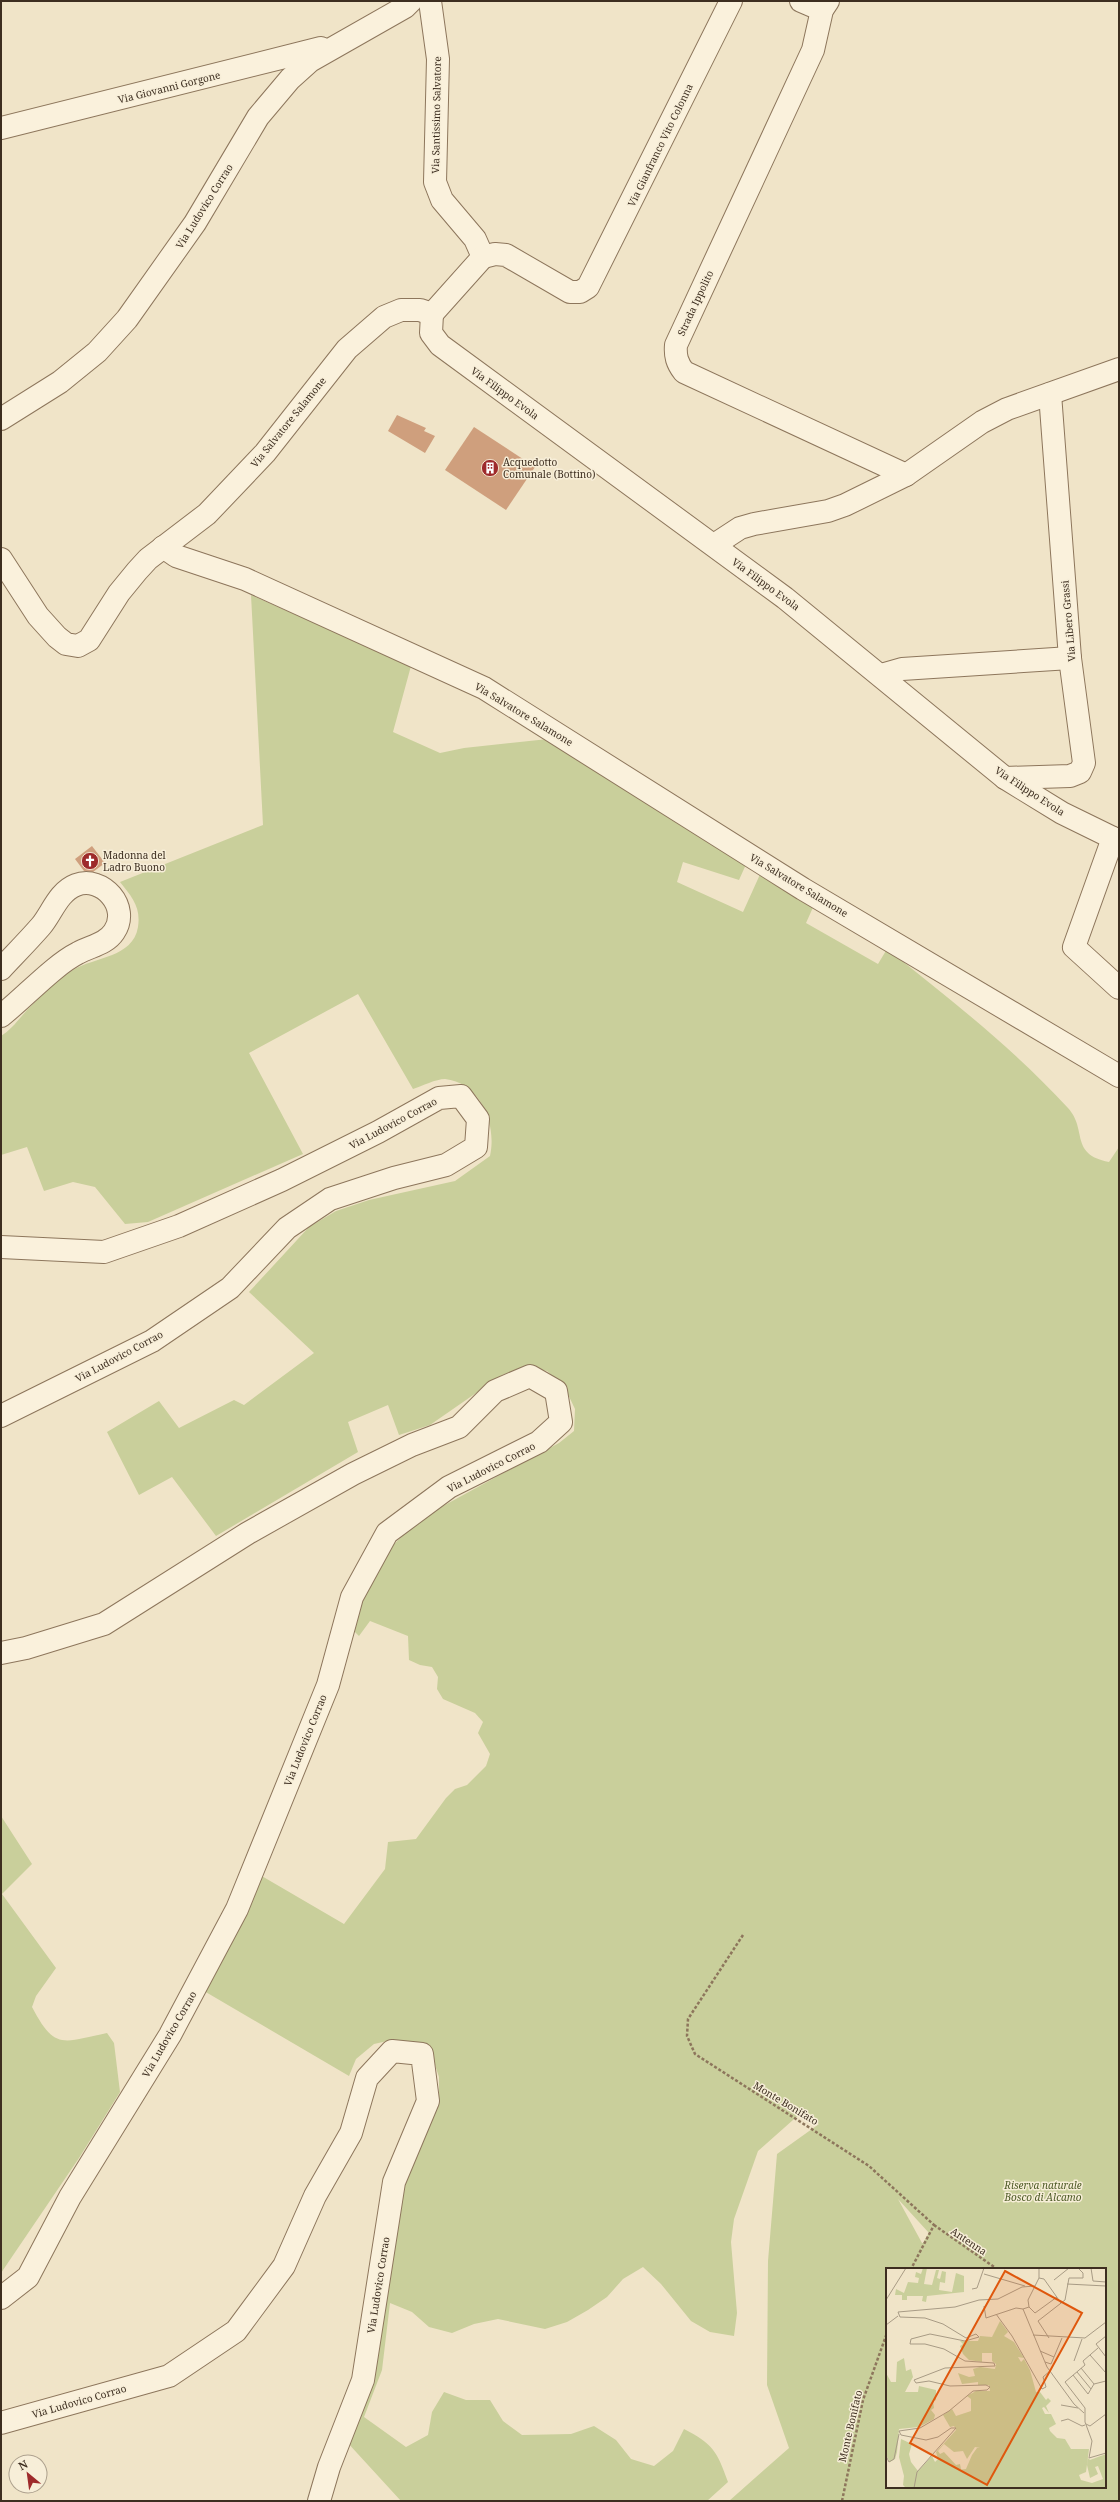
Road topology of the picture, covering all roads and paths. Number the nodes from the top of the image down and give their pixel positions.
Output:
1 (412, 1) edge
2 (430, 1) edge
3 (730, 1) edge
4 (801, 1) edge
5 (825, 6) edge
6 (336, 44) junction
7 (1, 128) edge
8 (483, 257) junction
9 (432, 314) junction
10 (1119, 369) edge
11 (1050, 394) junction
12 (1, 419) edge
13 (906, 475) junction
14 (714, 545) junction
15 (163, 547) junction
16 (1, 559) edge
17 (1070, 658) junction
18 (881, 675) junction
19 (1005, 778) junction
20 (1116, 840) edge
21 (1, 969) edge
22 (1119, 988) edge
23 (1, 1016) edge
24 (1119, 1076) edge
25 (1, 1247) edge
26 (1, 1416) edge
27 (1, 1653) edge
28 (742, 1935) dead end
29 (934, 2225) junction
30 (912, 2268) edge
31 (996, 2268) edge
32 (1, 2298) edge
33 (886, 2336) edge
34 (1, 2423) edge
35 (319, 2501) edge
36 (842, 2501) edge

1 - 6 street, Via Ludovico Corrao
2 - 8 street, Via Santissimo Salvatore
3 - 8 street, Via Gianfranco Vito Colonna
4 - 5 street
5 - 13 street, Strada Ippolito
6 - 7 street, Via Giovanni Gorgone
6 - 12 street, Via Ludovico Corrao
8 - 9 street
9 - 14 street, Via Filippo Evola
9 - 15 street, Via Salvatore Salamone
10 - 11 street
11 - 13 street
11 - 17 street, Via Libero Grassi
13 - 14 street
14 - 18 street, Via Filippo Evola
15 - 16 street
15 - 24 street, Via Salvatore Salamone
17 - 18 street
17 - 19 street, Via Libero Grassi
18 - 19 street, Via Filippo Evola
19 - 20 street, Via Filippo Evola
20 - 22 street
21 - 23 street
25 - 26 street, Via Ludovico Corrao
27 - 32 street, Via Ludovico Corrao
28 - 29 path, Monte Bonifato
29 - 30 path
29 - 31 path, Antenna
33 - 36 path, Monte Bonifato
34 - 35 street, Via Ludovico Corrao

